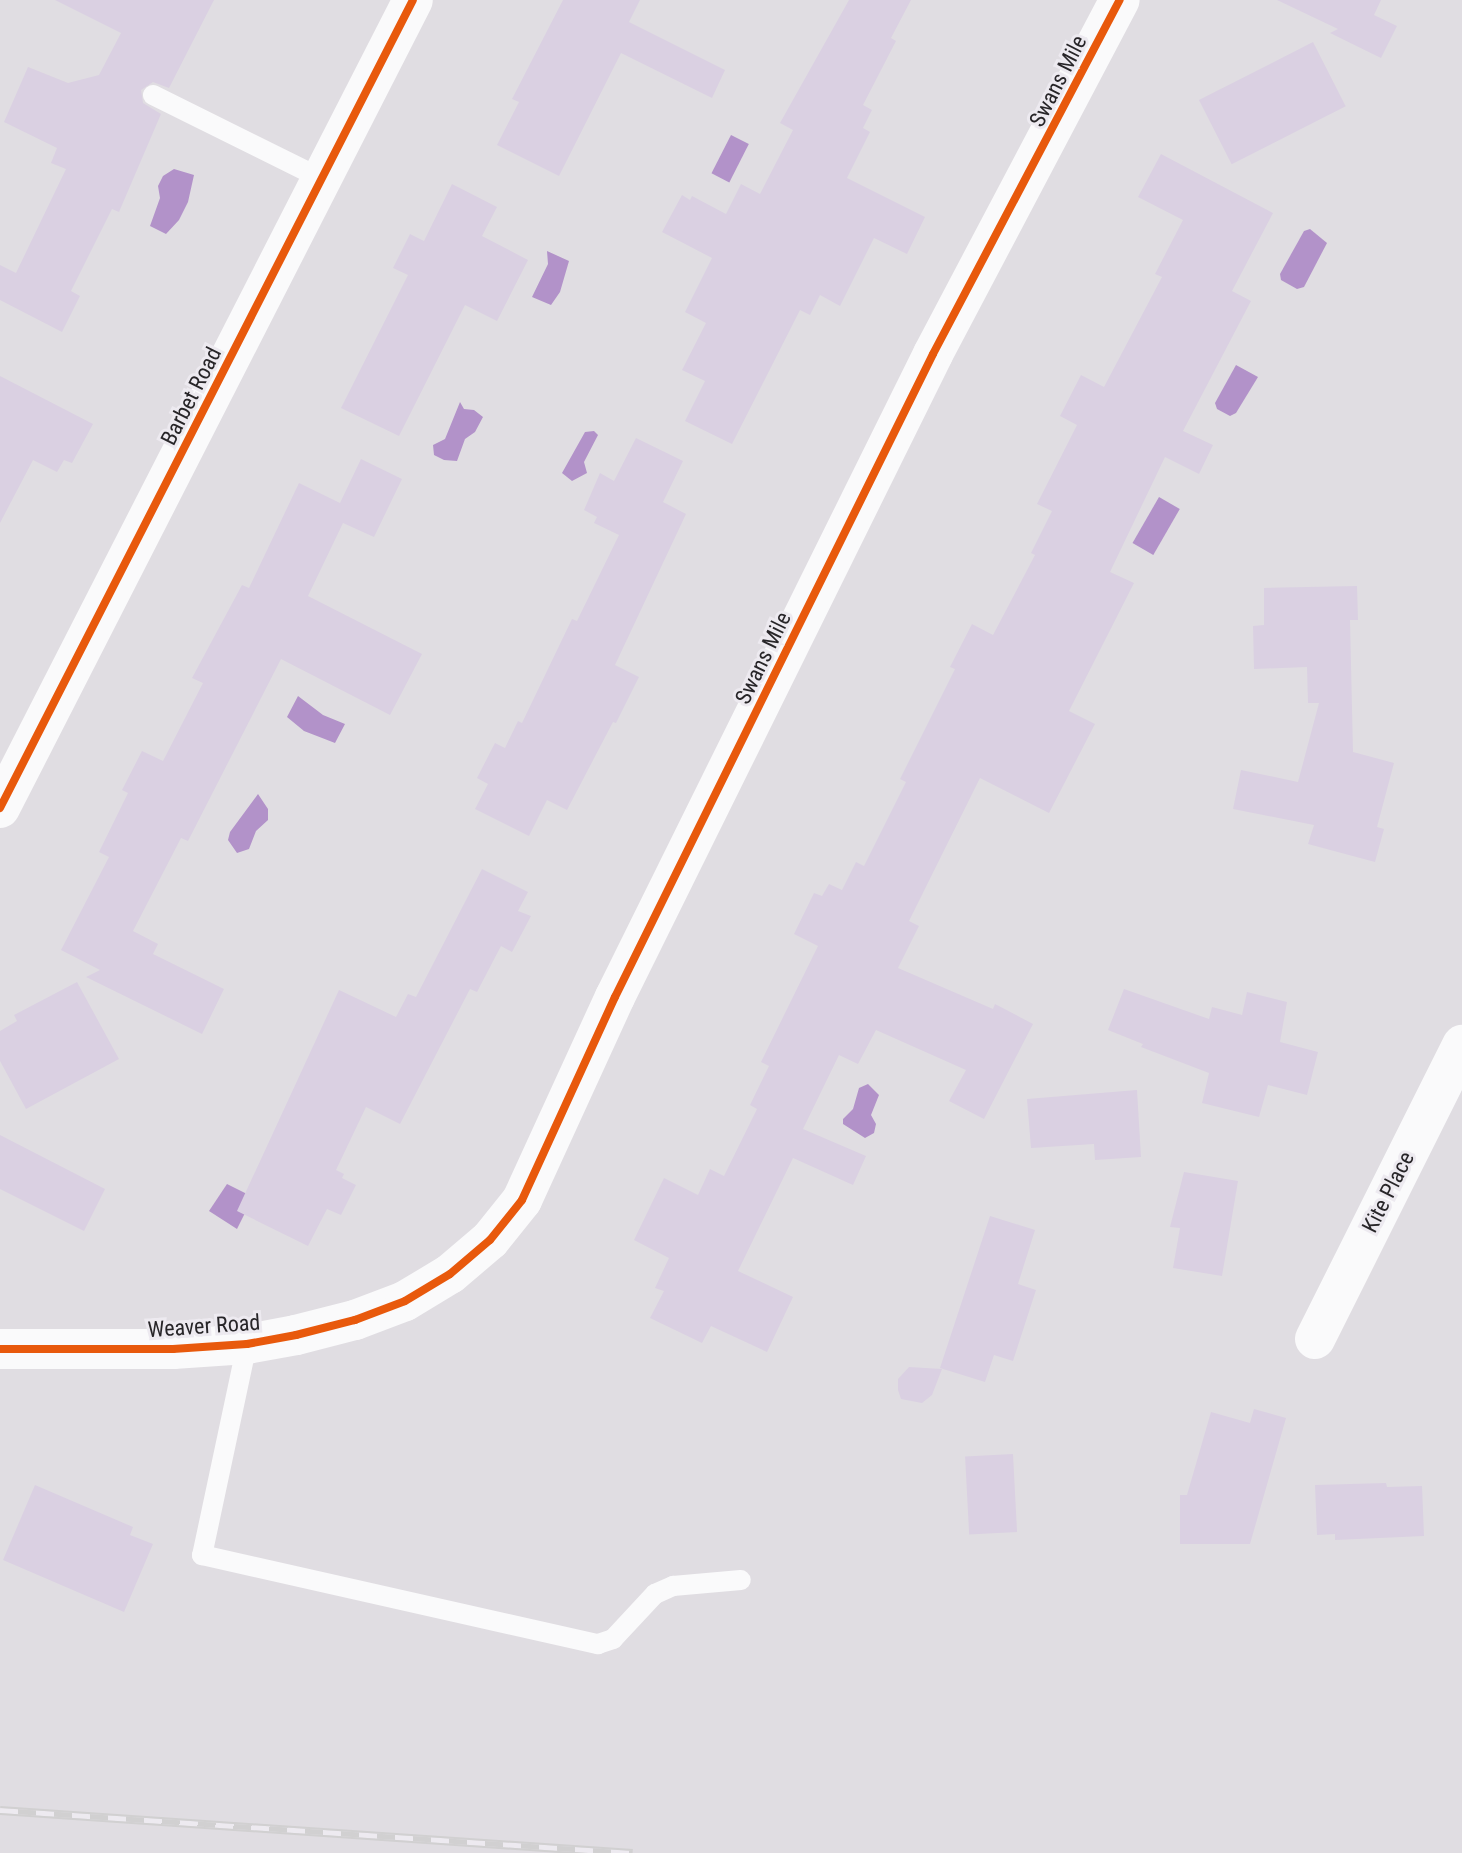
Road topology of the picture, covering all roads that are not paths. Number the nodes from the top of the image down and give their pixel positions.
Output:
1 (413, 0) edge
2 (1120, 0) edge
3 (153, 95) dead end
4 (322, 179) junction
5 (0, 808) edge
6 (1462, 1045) edge
7 (405, 1301) joint
8 (1315, 1339) dead end
9 (247, 1344) junction
10 (0, 1349) edge
11 (741, 1580) dead end

1 - 4 street, Barbet Road
2 - 7 street, Swans Mile
3 - 4 lane
4 - 5 street, Barbet Road
6 - 8 street, Kite Place
7 - 9 street, Weaver Road
9 - 10 street, Weaver Road
9 - 11 lane

